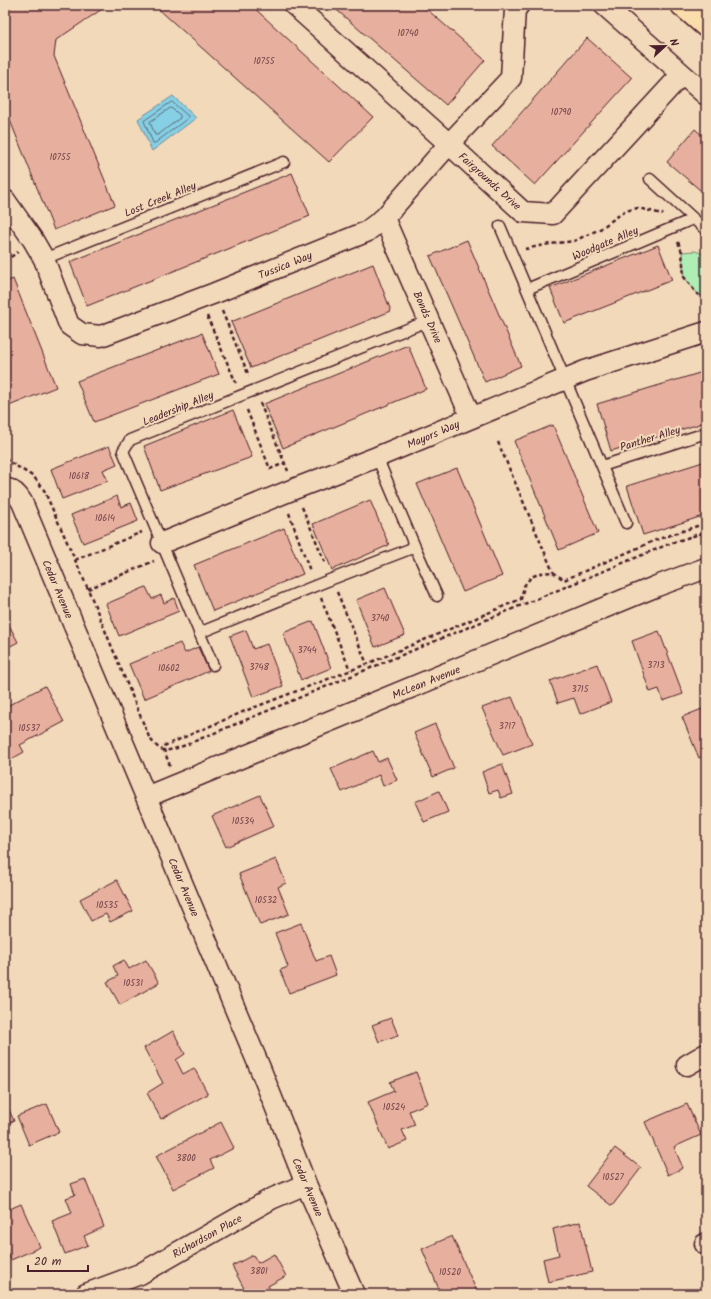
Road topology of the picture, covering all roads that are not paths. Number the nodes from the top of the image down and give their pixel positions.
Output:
1 (294, 5) edge
2 (519, 5) edge
3 (604, 5) edge
4 (682, 5) edge
5 (706, 26) edge
6 (682, 74) junction
7 (706, 96) edge
8 (450, 144) junction
9 (284, 162) dead end
10 (650, 179) dead end
11 (5, 200) edge
12 (384, 218) junction
13 (693, 219) junction
14 (500, 226) dead end
15 (706, 230) edge
16 (44, 259) junction
17 (527, 289) junction
18 (430, 320) junction
19 (706, 332) edge
20 (565, 379) junction
21 (472, 417) junction
22 (706, 433) edge
23 (377, 457) junction
24 (602, 466) junction
25 (5, 488) edge
26 (626, 523) dead end
27 (161, 541) junction
28 (415, 547) junction
29 (706, 568) edge
30 (437, 596) dead end
31 (199, 632) junction
32 (213, 664) dead end
33 (146, 797) junction
34 (706, 1054) edge
35 (686, 1065) dead end
36 (306, 1184) junction
37 (86, 1294) edge
38 (354, 1294) edge

1 - 8 street, Fairgrounds Drive
2 - 8 street, Tussica Way
3 - 6 street
4 - 5 main road
6 - 7 street
6 - 8 street, Fairgrounds Drive
8 - 12 street, Tussica Way
9 - 16 lane, Lost Creek Alley
10 - 13 lane
11 - 16 street, Tussica Way
12 - 16 street, Tussica Way
12 - 18 street, Bonds Drive
13 - 15 lane
13 - 17 lane, Woodgate Alley
14 - 17 lane
17 - 20 lane
18 - 21 street, Bonds Drive
18 - 27 lane, Leadership Alley
19 - 20 street, Mayors Way
20 - 21 street, Mayors Way
20 - 24 lane
21 - 23 street, Mayors Way
22 - 24 lane, Panther Alley
23 - 27 street, Mayors Way
23 - 28 lane
24 - 26 lane
25 - 33 street, Cedar Avenue
27 - 31 lane, Leadership Alley
28 - 30 lane
28 - 31 lane
29 - 33 street, McLean Avenue
31 - 32 lane, Leadership Alley
33 - 36 street, Cedar Avenue
34 - 35 street
36 - 37 street, Richardson Place
36 - 38 street, Cedar Avenue

